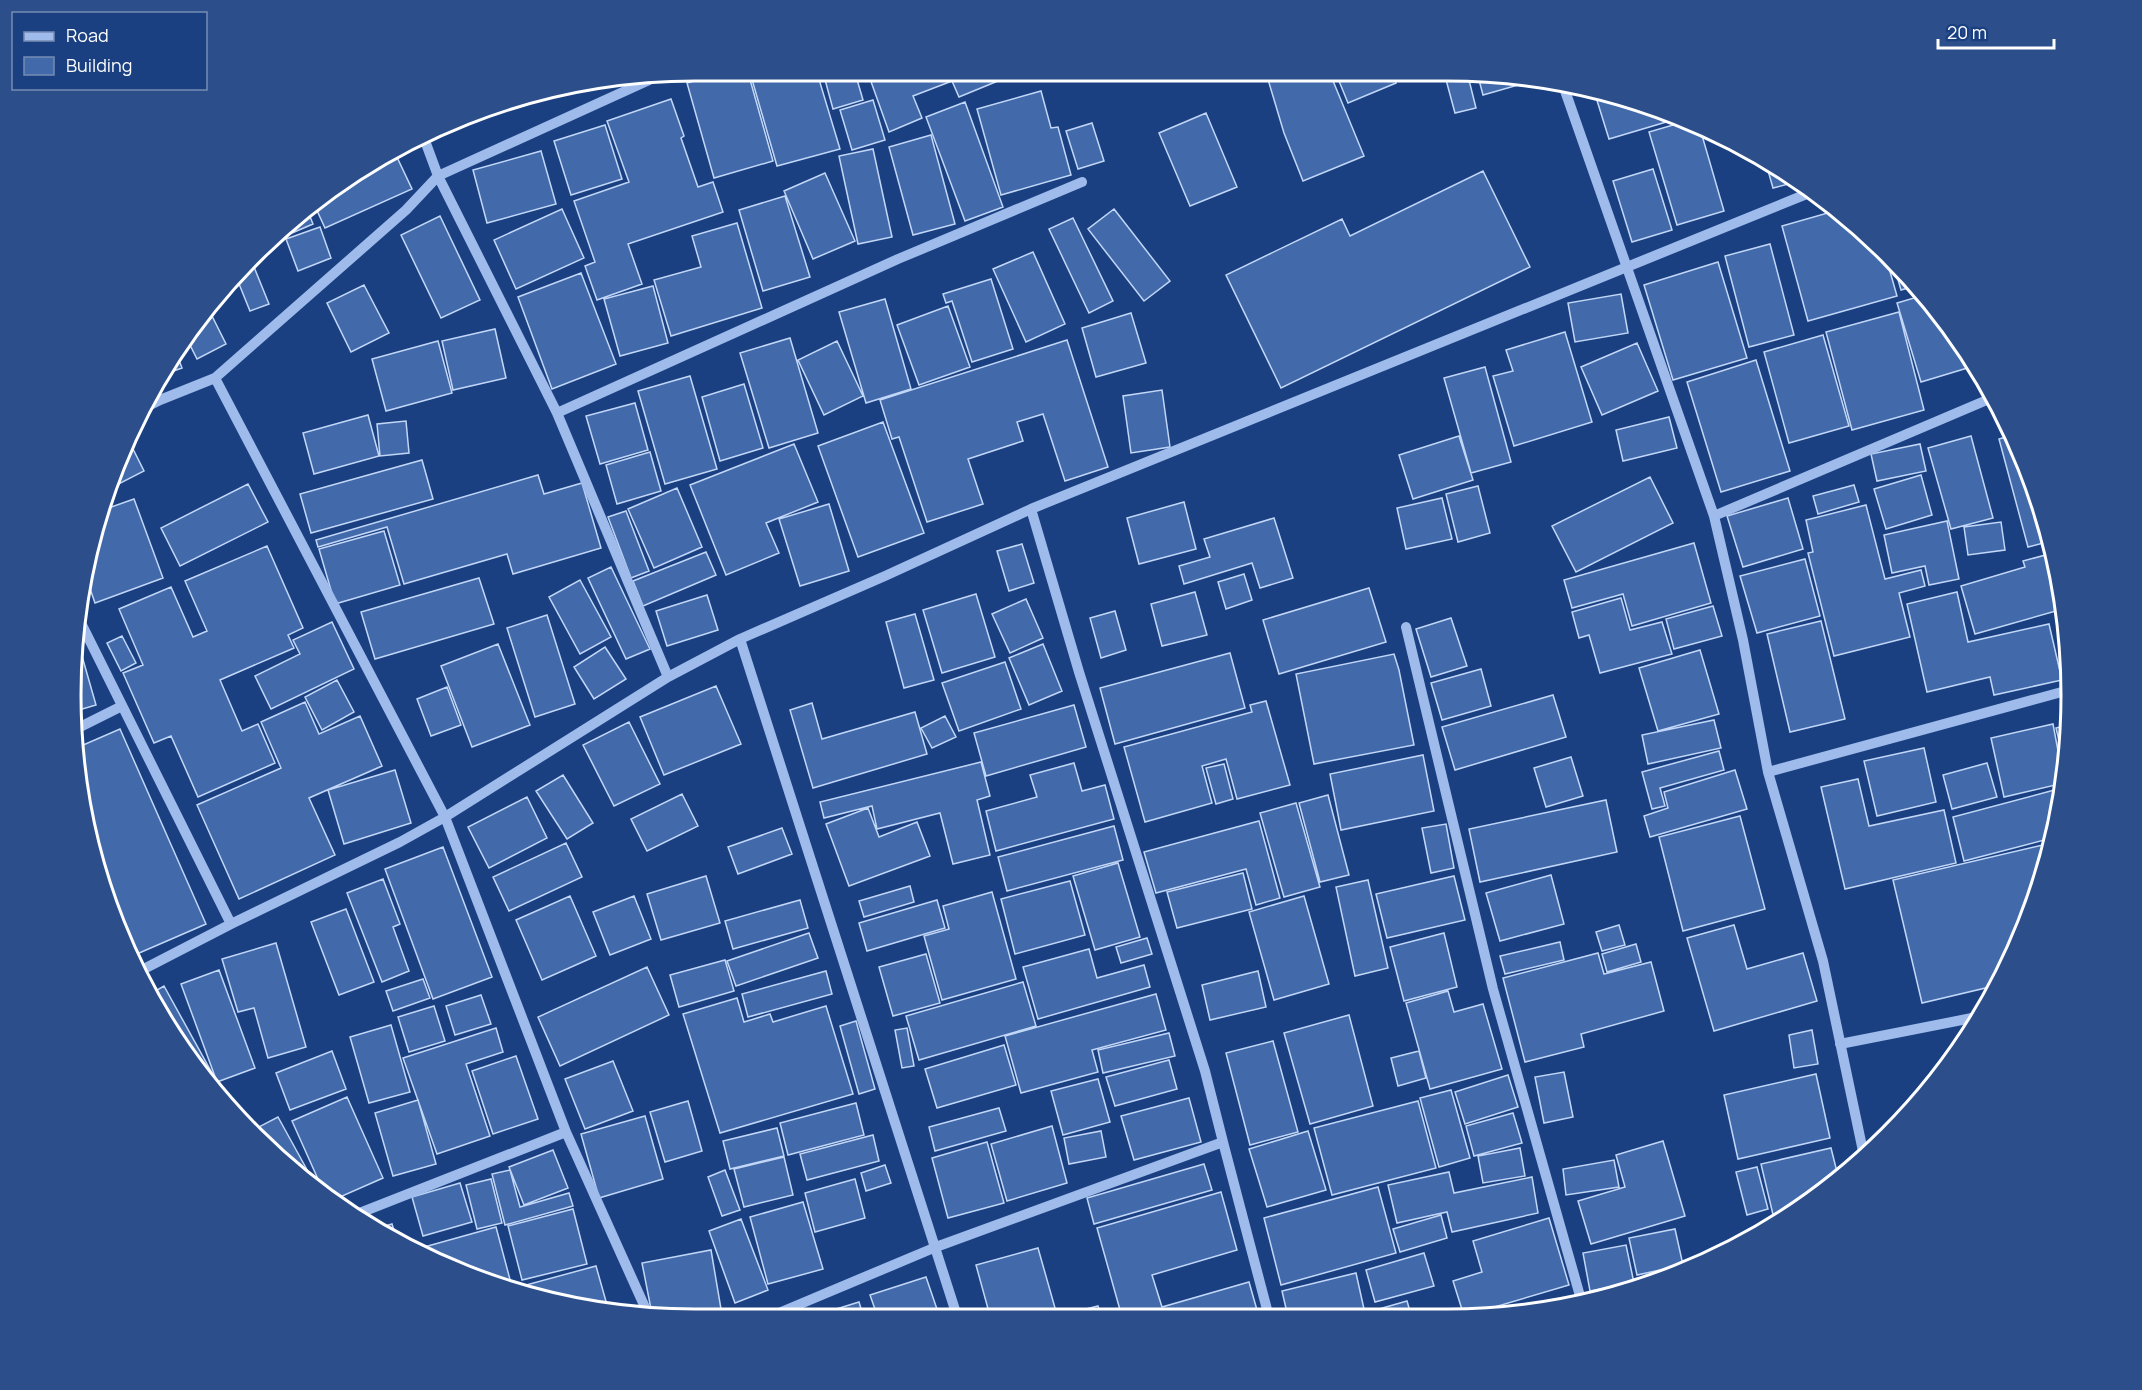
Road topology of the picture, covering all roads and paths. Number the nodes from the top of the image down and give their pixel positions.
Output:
1 (642, 83) edge
2 (1566, 93) edge
3 (426, 143) edge
4 (438, 176) junction
5 (1082, 182) dead end
6 (1803, 195) edge
7 (1627, 266) junction
8 (215, 378) junction
9 (159, 400) joint
10 (1986, 401) edge
11 (155, 402) edge
12 (558, 413) junction
13 (1031, 509) junction
14 (1714, 516) junction
15 (1406, 627) dead end
16 (84, 630) edge
17 (740, 639) junction
18 (668, 677) junction
19 (2061, 692) edge
20 (122, 706) junction
21 (82, 726) edge
22 (1768, 772) junction
23 (445, 817) junction
24 (231, 924) junction
25 (145, 968) edge
26 (1969, 1019) edge
27 (1840, 1044) junction
28 (566, 1132) junction
29 (1223, 1142) junction
30 (1862, 1147) edge
31 (363, 1212) edge
32 (936, 1247) junction
33 (1579, 1294) edge
34 (645, 1307) edge
35 (788, 1309) edge
36 (955, 1309) edge
37 (1267, 1309) edge

1 - 4 street
2 - 7 street
3 - 4 street
4 - 8 street
4 - 12 street
5 - 12 street
6 - 7 street
7 - 13 street
7 - 14 street
8 - 9 street
8 - 23 street
9 - 11 street
10 - 14 street
12 - 18 street
13 - 17 street
13 - 29 street
14 - 22 street
15 - 33 street
16 - 20 street
17 - 18 street
17 - 32 street
18 - 23 street
19 - 22 street
20 - 21 street
20 - 24 street
22 - 27 street
23 - 24 street
23 - 28 street
24 - 25 street
26 - 27 street
27 - 30 street
28 - 31 street
28 - 34 street
29 - 32 street
29 - 37 street
32 - 35 street
32 - 36 street

